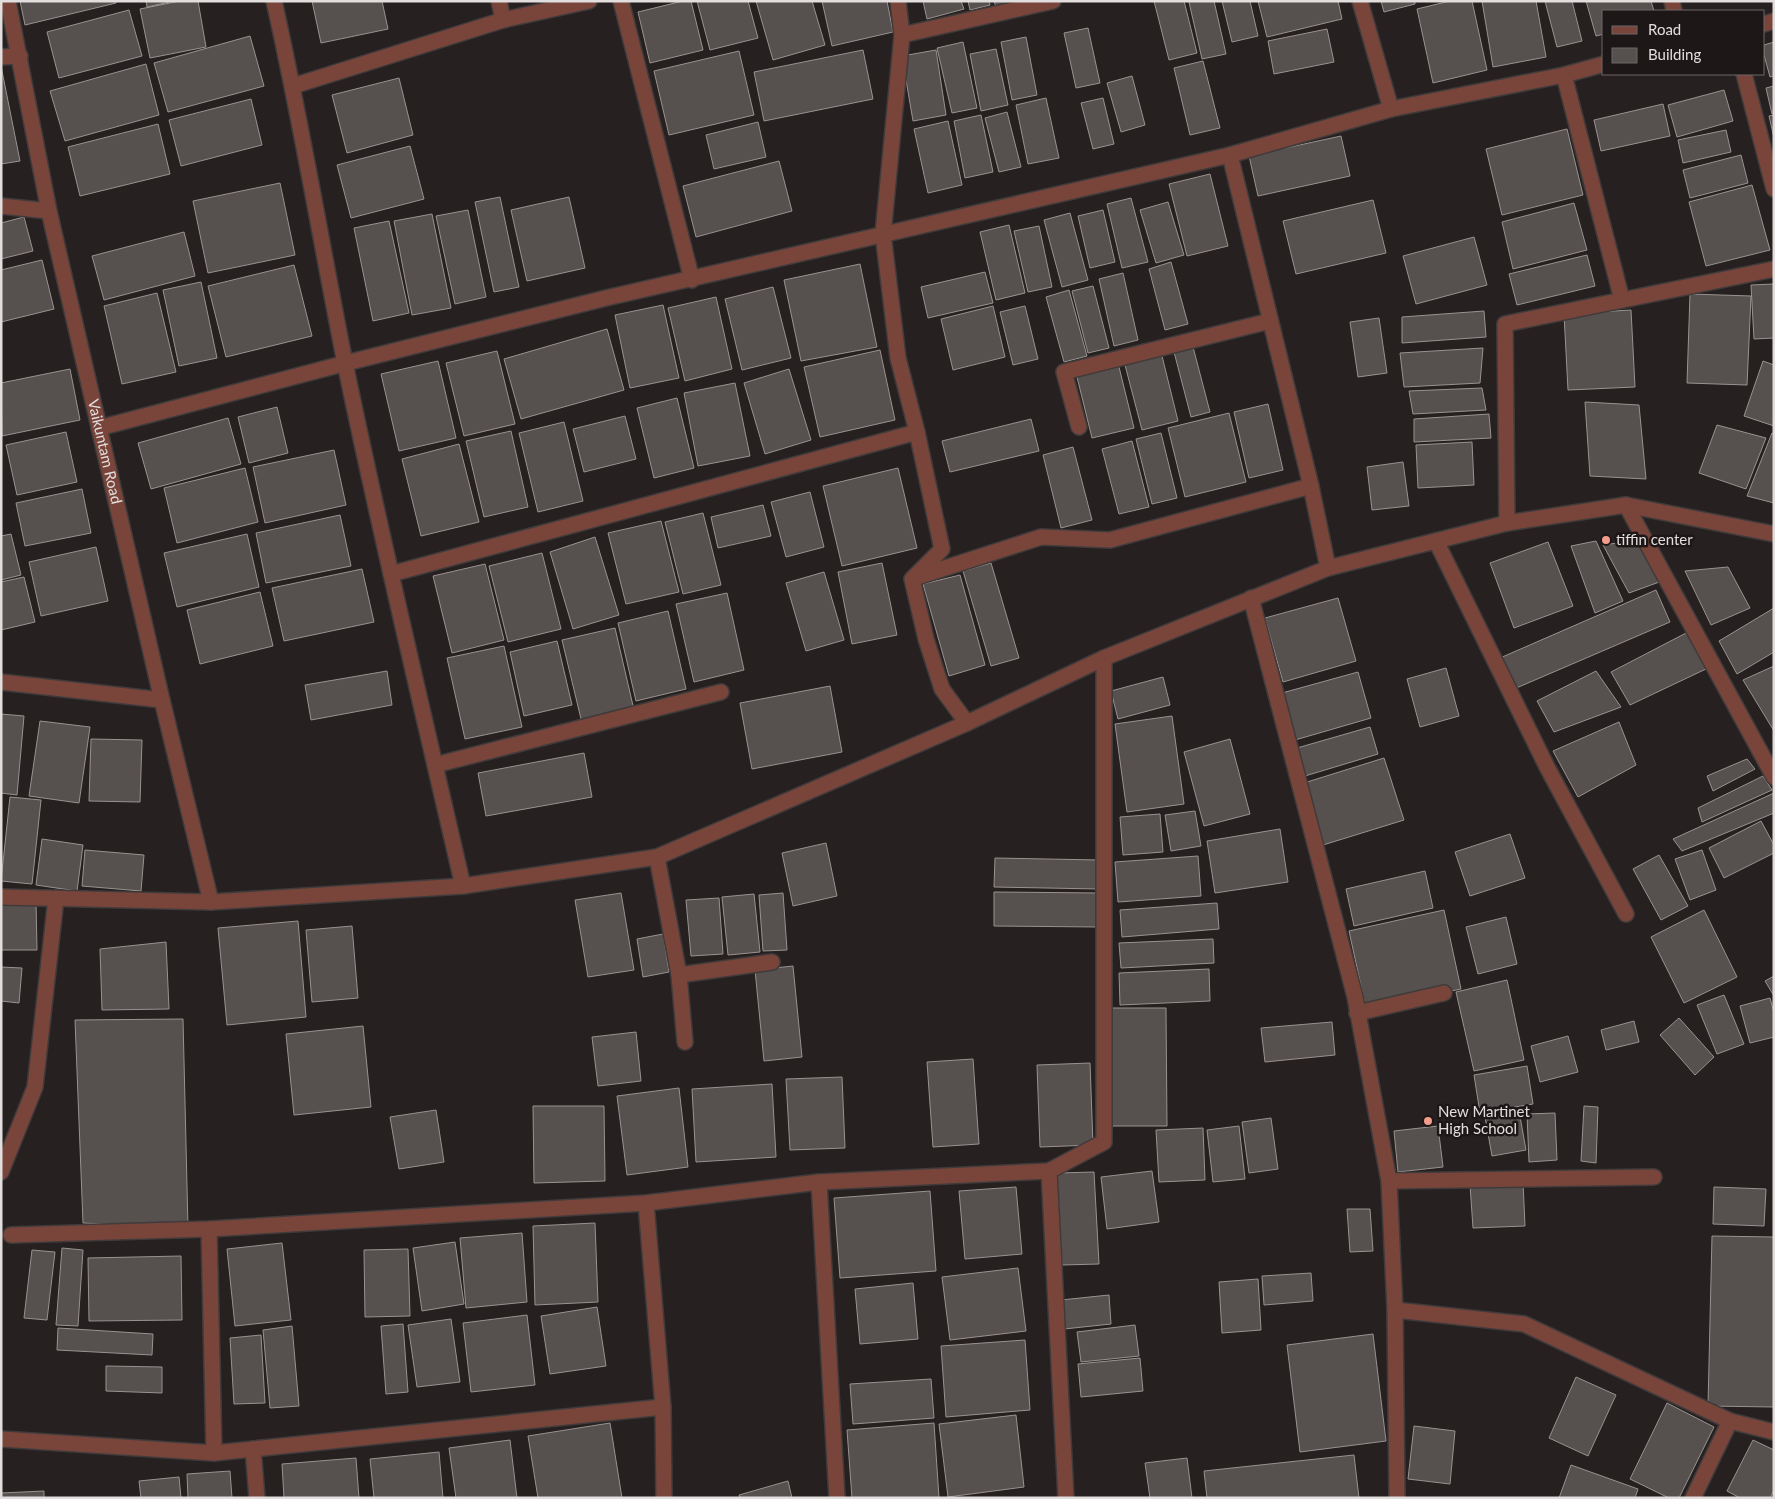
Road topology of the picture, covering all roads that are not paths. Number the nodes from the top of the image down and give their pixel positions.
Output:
1 (8, 1) edge
2 (274, 1) edge
3 (499, 1) edge
4 (589, 1) edge
5 (621, 1) edge
6 (898, 1) edge
7 (1053, 1) edge
8 (1360, 1) edge
9 (503, 20) junction
10 (902, 35) junction
11 (20, 56) junction
12 (1, 57) edge
13 (1602, 65) edge
14 (1564, 75) junction
15 (1744, 75) edge
16 (293, 86) junction
17 (1391, 109) junction
18 (1230, 155) junction
19 (1774, 189) edge
20 (1, 206) edge
21 (49, 211) junction
22 (883, 234) junction
23 (1774, 270) edge
24 (692, 280) junction
25 (1622, 300) junction
26 (1270, 321) junction
27 (346, 363) junction
28 (1079, 427) dead end
29 (99, 428) junction
30 (917, 432) junction
31 (1311, 486) junction
32 (1626, 506) junction
33 (1507, 522) junction
34 (1774, 534) edge
35 (1436, 541) junction
36 (1328, 568) junction
37 (391, 574) junction
38 (912, 579) junction
39 (1251, 598) junction
40 (1104, 658) junction
41 (1, 682) edge
42 (722, 692) dead end
43 (162, 700) junction
44 (967, 723) junction
45 (436, 765) junction
46 (1774, 777) edge
47 (657, 857) junction
48 (463, 886) junction
49 (1, 897) edge
50 (56, 898) junction
51 (211, 902) junction
52 (1626, 914) dead end
53 (772, 962) dead end
54 (679, 975) junction
55 (1444, 993) dead end
56 (1357, 1014) junction
57 (685, 1042) dead end
58 (1049, 1171) junction
59 (1, 1172) edge
60 (1654, 1177) dead end
61 (1388, 1181) junction
62 (819, 1182) junction
63 (646, 1203) junction
64 (209, 1228) junction
65 (11, 1235) dead end
66 (1395, 1310) junction
67 (663, 1406) junction
68 (1730, 1422) junction
69 (1774, 1432) edge
70 (1, 1440) edge
71 (253, 1449) junction
72 (214, 1452) junction
73 (257, 1498) edge
74 (664, 1498) edge
75 (837, 1498) edge
76 (1066, 1498) edge
77 (1397, 1498) edge
78 (1693, 1498) edge

1 - 11 street, Vaikuntam Road
2 - 16 street
3 - 9 street
4 - 9 street
5 - 24 street
6 - 10 street
7 - 10 street
8 - 17 street
9 - 16 street
10 - 22 street
11 - 12 street
11 - 21 street, Vaikuntam Road
13 - 14 street
14 - 17 street
14 - 25 street
15 - 19 street
16 - 27 street
17 - 18 street
18 - 22 street
18 - 26 street
20 - 21 street
21 - 29 street, Vaikuntam Road
22 - 24 street
22 - 30 street
23 - 25 street
24 - 27 street
25 - 33 street
26 - 28 street
26 - 31 street
27 - 29 street
27 - 37 street
29 - 43 street, Vaikuntam Road
30 - 37 street
30 - 38 street
31 - 36 street
31 - 38 street
32 - 33 street
32 - 34 street
32 - 46 street
33 - 35 street
35 - 36 street
35 - 52 street
36 - 39 street
37 - 45 street
38 - 44 street
39 - 40 street
39 - 56 street
40 - 44 street
40 - 58 street
41 - 43 street
42 - 45 street
43 - 51 street, Vaikuntam Road
44 - 47 street
45 - 48 street
47 - 48 street
47 - 54 street
48 - 51 street
49 - 50 street
50 - 51 street
50 - 59 street
53 - 54 street
54 - 57 street
55 - 56 street
56 - 61 street
58 - 62 street
58 - 76 street
60 - 61 street
61 - 66 street
62 - 63 street
62 - 75 street
63 - 64 street
63 - 67 street
64 - 65 street
64 - 72 street
66 - 68 street
66 - 77 street
67 - 71 street
67 - 74 street
68 - 69 street
68 - 78 street
70 - 72 street
71 - 72 street
71 - 73 street

